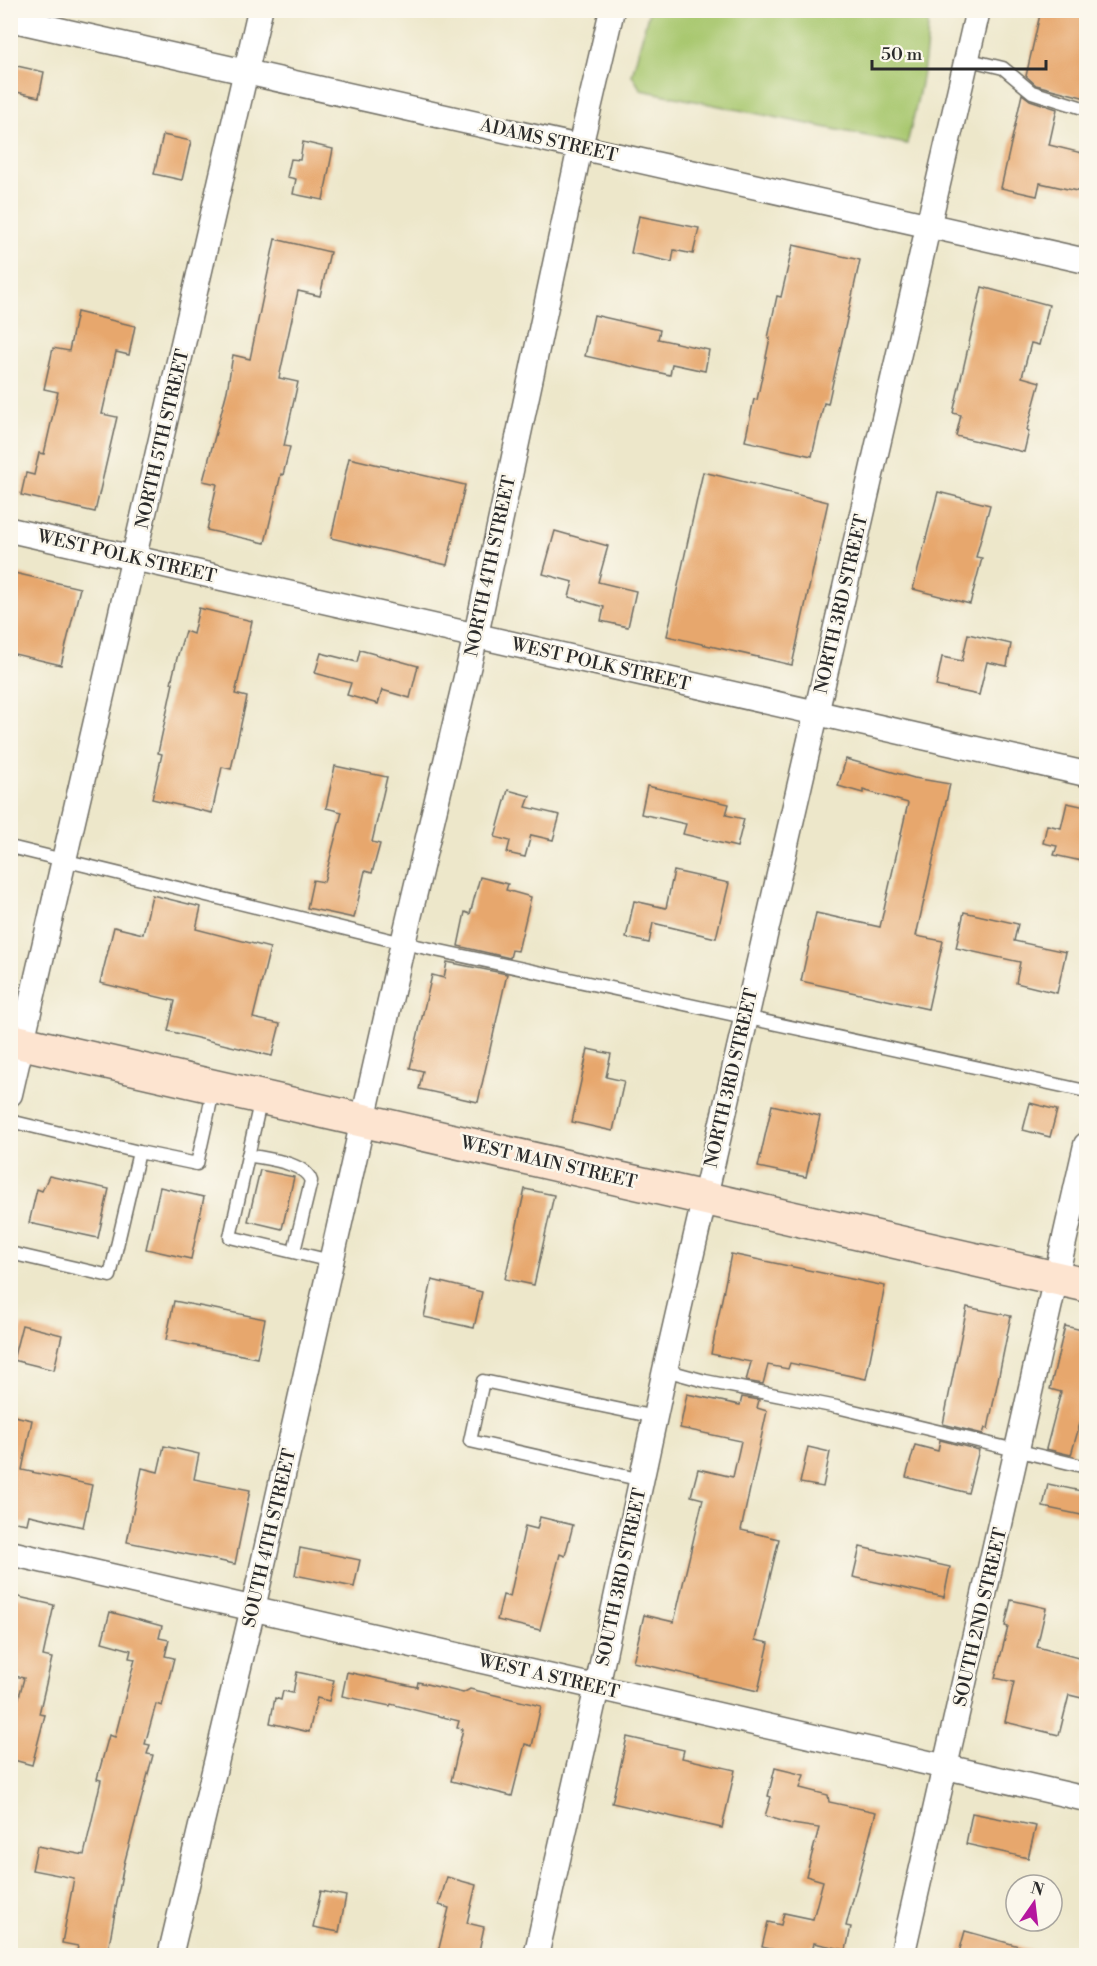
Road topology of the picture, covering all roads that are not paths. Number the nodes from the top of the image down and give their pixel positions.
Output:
1 (260, 10) edge
2 (612, 10) edge
3 (978, 10) edge
4 (10, 19) edge
5 (966, 59) junction
6 (246, 72) junction
7 (1086, 109) edge
8 (580, 147) junction
9 (928, 227) junction
10 (1086, 261) edge
11 (10, 530) edge
12 (135, 558) junction
13 (476, 635) junction
14 (816, 713) junction
15 (1086, 774) edge
16 (10, 847) edge
17 (64, 858) junction
18 (403, 943) junction
19 (746, 1017) junction
20 (16, 1041) edge
21 (215, 1086) junction
22 (1086, 1091) edge
23 (10, 1094) edge
24 (261, 1097) junction
25 (363, 1120) junction
26 (10, 1121) edge
27 (1086, 1145) edge
28 (139, 1152) junction
29 (248, 1155) junction
30 (704, 1198) junction
31 (294, 1251) junction
32 (10, 1253) edge
33 (331, 1261) junction
34 (1072, 1282) edge
35 (665, 1370) junction
36 (655, 1417) junction
37 (1018, 1450) junction
38 (1086, 1467) edge
39 (642, 1480) junction
40 (10, 1553) edge
41 (253, 1608) junction
42 (597, 1687) junction
43 (946, 1766) junction
44 (1086, 1798) edge
45 (170, 1956) edge
46 (536, 1956) edge
47 (902, 1956) edge

1 - 6 street, NORTH 5TH STREET
2 - 8 street, NORTH 4TH STREET
3 - 5 street, NORTH 3RD STREET
4 - 6 street, ADAMS STREET
5 - 7 lane
5 - 9 street, NORTH 3RD STREET
6 - 8 street, ADAMS STREET
6 - 12 street, NORTH 5TH STREET
8 - 9 street, ADAMS STREET
8 - 13 street, NORTH 4TH STREET
9 - 10 street, ADAMS STREET
9 - 14 street, NORTH 3RD STREET
11 - 12 street, WEST POLK STREET
12 - 13 street, WEST POLK STREET
12 - 17 street, NORTH 5TH STREET
13 - 14 street, WEST POLK STREET
13 - 18 street, NORTH 4TH STREET
14 - 15 street, WEST POLK STREET
14 - 19 street, NORTH 3RD STREET
16 - 17 lane
17 - 18 lane
17 - 20 street, NORTH 5TH STREET
18 - 19 lane
18 - 25 street, NORTH 4TH STREET
19 - 22 lane
19 - 30 street, NORTH 3RD STREET
20 - 21 main road, WEST MAIN STREET
20 - 23 street, NORTH 5TH STREET
21 - 24 main road, WEST MAIN STREET
21 - 28 lane
24 - 25 main road, WEST MAIN STREET
24 - 29 lane
25 - 30 main road, WEST MAIN STREET
25 - 33 street, SOUTH 4TH STREET
26 - 28 lane
27 - 34 street, SOUTH 2ND STREET
28 - 32 lane
29 - 31 lane
29 - 31 lane
30 - 34 main road, WEST MAIN STREET
30 - 35 street, SOUTH 3RD STREET
31 - 33 lane
33 - 41 street, SOUTH 4TH STREET
34 - 37 street, SOUTH 2ND STREET
35 - 36 street, SOUTH 3RD STREET
35 - 37 lane
36 - 39 street, SOUTH 3RD STREET
36 - 39 lane
37 - 38 lane
37 - 43 street, SOUTH 2ND STREET
39 - 42 street, SOUTH 3RD STREET
40 - 41 street, WEST A STREET
41 - 42 street, WEST A STREET
41 - 45 street, SOUTH 4TH STREET
42 - 43 street, WEST A STREET
42 - 46 street, SOUTH 3RD STREET
43 - 44 street, WEST A STREET
43 - 47 street, SOUTH 2ND STREET

